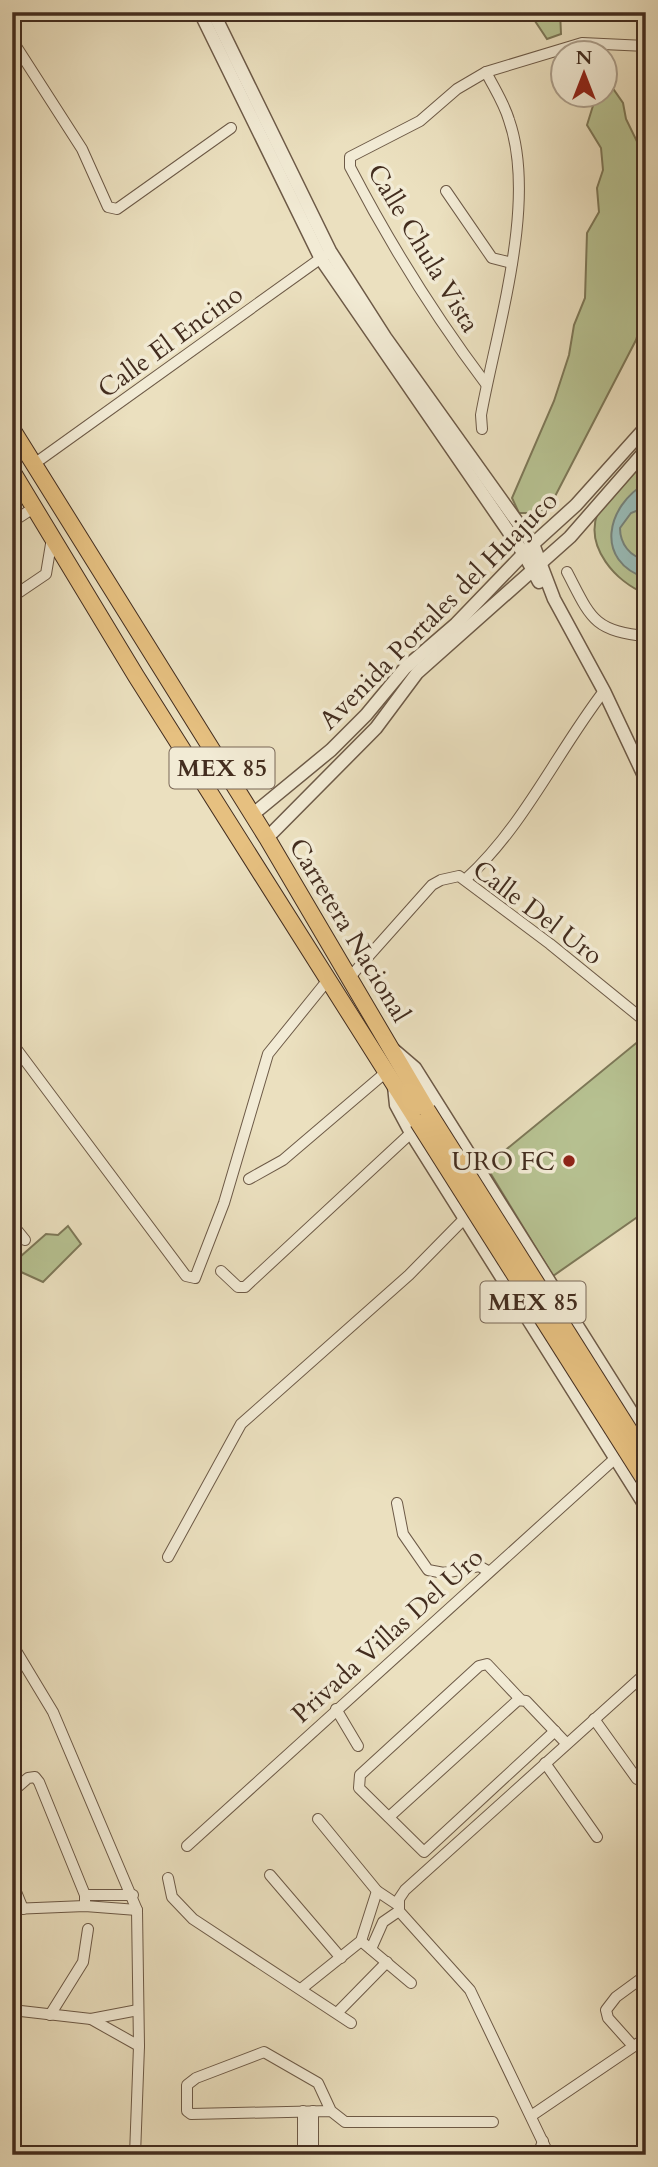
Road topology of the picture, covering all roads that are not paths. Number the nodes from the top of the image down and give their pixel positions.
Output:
1 (200, 12) edge
2 (213, 12) edge
3 (12, 40) edge
4 (646, 46) edge
5 (486, 72) junction
6 (231, 128) dead end
7 (446, 191) dead end
8 (326, 255) junction
9 (512, 263) junction
10 (486, 384) junction
11 (646, 427) edge
12 (12, 429) edge
13 (482, 429) dead end
14 (646, 450) edge
15 (34, 464) junction
16 (12, 471) edge
17 (18, 492) edge
18 (35, 507) junction
19 (571, 510) junction
20 (12, 522) edge
21 (583, 522) junction
22 (52, 537) junction
23 (528, 549) junction
24 (536, 565) junction
25 (567, 572) dead end
26 (12, 597) edge
27 (646, 636) edge
28 (604, 691) junction
29 (331, 750) junction
30 (342, 764) junction
31 (646, 780) edge
32 (252, 815) junction
33 (267, 838) junction
34 (466, 879) junction
35 (350, 977) junction
36 (327, 981) junction
37 (646, 1022) edge
38 (12, 1043) edge
39 (391, 1048) junction
40 (390, 1079) junction
41 (419, 1122) junction
42 (249, 1179) dead end
43 (465, 1218) junction
44 (12, 1224) edge
45 (26, 1240) dead end
46 (220, 1270) dead end
47 (646, 1409) edge
48 (631, 1410) junction
49 (595, 1427) junction
50 (646, 1435) edge
51 (616, 1456) junction
52 (646, 1457) edge
53 (646, 1468) edge
54 (640, 1486) edge
55 (397, 1503) dead end
56 (646, 1507) edge
57 (168, 1557) dead end
58 (488, 1571) junction
59 (12, 1644) edge
60 (646, 1673) edge
61 (520, 1699) junction
62 (336, 1709) junction
63 (594, 1719) junction
64 (555, 1731) junction
65 (566, 1743) junction
66 (358, 1746) dead end
67 (545, 1763) junction
68 (637, 1779) dead end
69 (12, 1792) edge
70 (389, 1817) junction
71 (318, 1819) dead end
72 (597, 1838) dead end
73 (187, 1846) dead end
74 (270, 1875) dead end
75 (168, 1878) dead end
76 (12, 1882) edge
77 (377, 1891) junction
78 (85, 1895) junction
79 (133, 1895) junction
80 (85, 1906) junction
81 (399, 1908) junction
82 (18, 1909) edge
83 (137, 1910) junction
84 (372, 1912) junction
85 (383, 1922) junction
86 (88, 1929) dead end
87 (361, 1941) junction
88 (371, 1949) junction
89 (341, 1958) junction
90 (387, 1962) junction
91 (646, 1975) edge
92 (411, 1983) dead end
93 (301, 1989) junction
94 (12, 2010) edge
95 (138, 2010) junction
96 (337, 2013) junction
97 (50, 2015) junction
98 (91, 2019) junction
99 (351, 2023) dead end
100 (646, 2038) edge
101 (139, 2046) junction
102 (633, 2046) junction
103 (308, 2111) junction
104 (331, 2111) junction
105 (531, 2116) junction
106 (493, 2122) dead end
107 (543, 2141) junction
108 (135, 2155) edge
109 (303, 2155) edge
110 (313, 2155) edge
111 (538, 2155) edge
112 (549, 2155) edge

1 - 8 street
2 - 8 street
3 - 6 street
4 - 5 street, Calle Chula Vista
5 - 9 street
5 - 10 street, Calle Chula Vista
7 - 9 street
8 - 15 street, Calle El Encino
8 - 23 street
9 - 10 street
10 - 13 street
11 - 19 street, Avenida Portales del Huajuco
12 - 15 highway, Carretera Nacional / MEX 85
14 - 21 street, Avenida Portales del Huajuco
15 - 32 highway, Carretera Nacional / MEX 85
16 - 17 highway, Carretera Nacional / MEX 85
17 - 18 highway, Carretera Nacional / MEX 85
18 - 20 street
18 - 22 highway, Carretera Nacional / MEX 85
19 - 21 street
19 - 23 street, Avenida Portales del Huajuco
21 - 24 street, Avenida Portales del Huajuco
22 - 26 street
22 - 36 highway, Carretera Nacional / MEX 85
23 - 24 street
23 - 29 street, Avenida Portales del Huajuco
24 - 28 street
24 - 30 street, Avenida Portales del Huajuco
25 - 27 street
28 - 31 street
28 - 34 street
29 - 30 street
29 - 32 street, Avenida Portales del Huajuco
30 - 33 street, Avenida Portales del Huajuco
32 - 33 highway, Carretera Nacional / MEX 85
33 - 35 highway, Carretera Nacional / MEX 85
34 - 35 street, Calle Del Uro
34 - 37 street, Calle Del Uro
35 - 39 highway, Carretera Nacional / MEX 85
36 - 38 street
36 - 40 highway, Carretera Nacional / MEX 85
39 - 41 highway, Carretera Nacional / MEX 85
39 - 48 street, MEX 85
40 - 41 highway, Carretera Nacional / MEX 85
40 - 42 street
41 - 43 street, MEX 85
41 - 46 street
41 - 52 highway, Carretera Nacional / MEX 85, bridge
41 - 54 highway, Carretera Nacional / MEX 85, bridge
43 - 49 street, MEX 85
43 - 57 street
44 - 45 street
47 - 48 street
48 - 49 street
48 - 50 street, MEX 85
49 - 51 street, MEX 85
50 - 51 street, MEX 85
51 - 54 street, MEX 85
51 - 58 street, Privada Villas Del Uro
53 - 54 street
54 - 56 street, MEX 85
55 - 58 street
58 - 62 street, Privada Villas Del Uro
59 - 79 street
60 - 63 street
61 - 64 street
61 - 70 street
61 - 70 street
62 - 66 street
62 - 73 street, Privada Villas Del Uro
63 - 65 street
63 - 68 street
64 - 65 street
64 - 70 street
65 - 67 street
67 - 72 street
67 - 81 street
69 - 78 street
71 - 77 street
74 - 89 street
75 - 93 street
76 - 82 street
77 - 81 street
77 - 84 street
78 - 79 street
78 - 80 street
79 - 83 street
80 - 82 street
80 - 83 street
81 - 85 street
81 - 105 street
83 - 95 street
84 - 85 street
84 - 87 street
85 - 88 street
86 - 97 street
87 - 88 street
87 - 89 street
88 - 90 street
89 - 93 street
90 - 92 street
90 - 96 street
91 - 102 street
93 - 96 street
94 - 97 street
95 - 98 street
95 - 101 street
96 - 99 street
97 - 98 street
98 - 101 street
100 - 102 street
101 - 108 street
102 - 105 street
103 - 104 street
103 - 104 street
103 - 109 street
103 - 110 street
104 - 106 street
105 - 107 street
107 - 111 street
107 - 112 street

